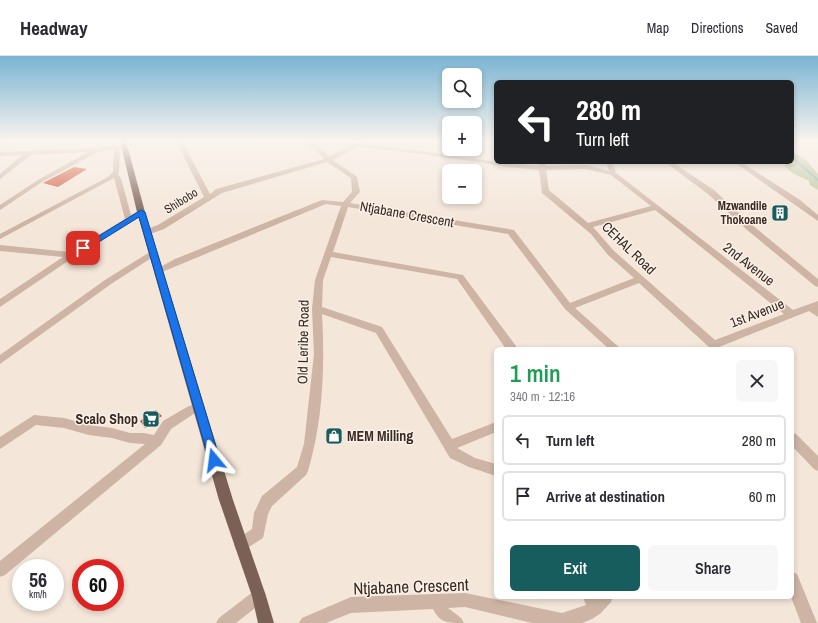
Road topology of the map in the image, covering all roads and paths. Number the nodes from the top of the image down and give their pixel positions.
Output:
1 (11, 167) edge
2 (63, 167) edge
3 (117, 167) edge
4 (128, 167) edge
5 (193, 167) edge
6 (301, 167) edge
7 (339, 167) edge
8 (542, 167) edge
9 (588, 167) edge
10 (610, 167) edge
11 (676, 167) edge
12 (745, 167) edge
13 (613, 174) junction
14 (114, 175) junction
15 (0, 177) edge
16 (208, 197) junction
17 (346, 204) junction
18 (656, 207) junction
19 (0, 208) edge
20 (141, 212) junction
21 (818, 219) edge
22 (129, 220) junction
23 (587, 226) junction
24 (148, 232) junction
25 (0, 237) edge
26 (0, 248) edge
27 (153, 253) junction
28 (327, 254) junction
29 (71, 255) junction
30 (159, 270) junction
31 (640, 279) junction
32 (818, 284) edge
33 (0, 304) edge
34 (568, 307) junction
35 (317, 309) junction
36 (815, 309) edge
37 (792, 315) junction
38 (714, 345) joint
39 (511, 347) edge
40 (614, 347) edge
41 (0, 360) edge
42 (199, 407) junction
43 (494, 428) edge
44 (794, 440) edge
45 (157, 441) junction
46 (0, 444) edge
47 (450, 446) junction
48 (818, 465) edge
49 (494, 469) edge
50 (241, 545) junction
51 (0, 570) edge
52 (794, 584) edge
53 (259, 596) junction
54 (438, 601) junction
55 (597, 601) edge
56 (224, 623) edge
57 (266, 623) edge
58 (306, 623) edge
59 (456, 623) edge
60 (810, 623) edge

1 - 15 street
2 - 19 street
3 - 14 street
4 - 20 main road
5 - 16 street
6 - 16 street, Shibobo
7 - 17 street, Old Leribe Road
8 - 23 street, CEHAL Road
9 - 13 street, 2nd Avenue
10 - 13 street, 2nd Avenue
11 - 32 street
12 - 21 street
13 - 18 street, 2nd Avenue
14 - 22 street
14 - 25 street
16 - 24 street, Shibobo
17 - 28 street, Old Leribe Road
17 - 30 street, Ntjabane Crescent
17 - 34 street, Ntjabane Crescent
18 - 23 street
18 - 37 street, 2nd Avenue
20 - 22 street
20 - 24 main road
22 - 29 street
23 - 31 street, CEHAL Road
24 - 27 main road
26 - 29 street
27 - 30 main road
27 - 41 street
28 - 35 street, Old Leribe Road
28 - 39 street
29 - 33 street
30 - 42 main road
31 - 34 street
31 - 38 street, CEHAL Road
34 - 40 street, Ntjabane Crescent
35 - 47 street
35 - 50 street, Old Leribe Road
36 - 37 street, 1st Avenue
37 - 38 street, 1st Avenue
42 - 45 street
42 - 50 main road
43 - 47 street
44 - 48 street
45 - 46 street
45 - 51 street
47 - 49 street
50 - 53 main road
52 - 60 street
53 - 56 street
53 - 57 main road
54 - 55 street, Ntjabane Crescent
54 - 58 street, Ntjabane Crescent
54 - 59 street

